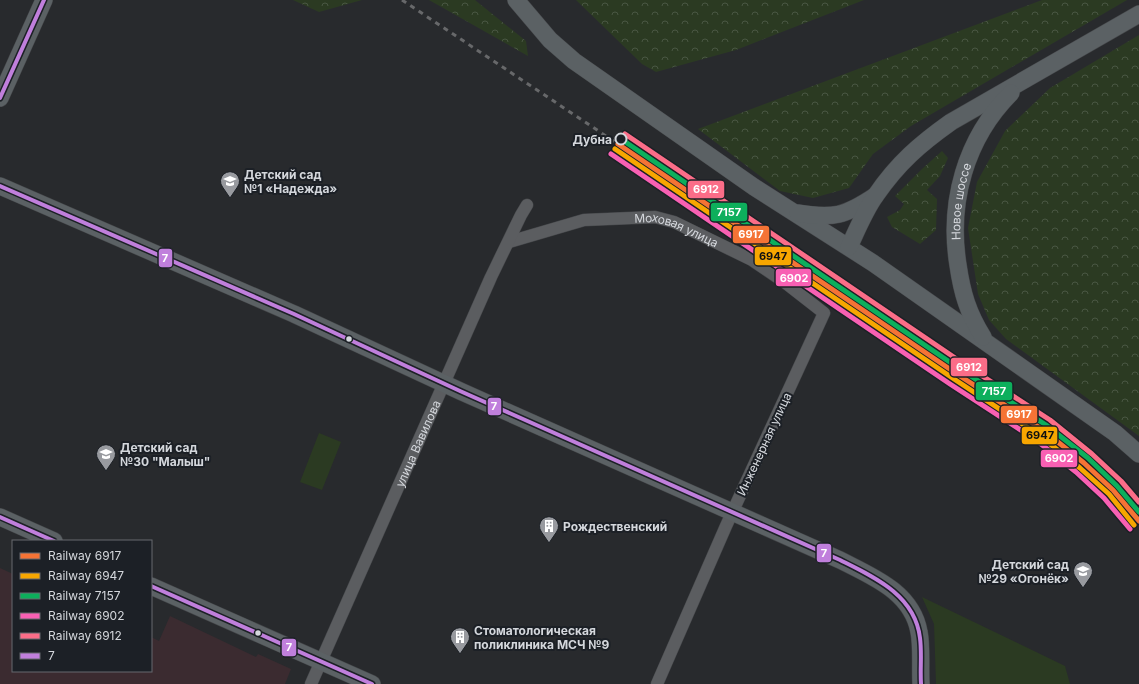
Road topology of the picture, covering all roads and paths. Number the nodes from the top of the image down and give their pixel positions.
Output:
1 (44, 0) edge
2 (516, 0) edge
3 (531, 0) edge
4 (1139, 14) edge
5 (542, 29) junction
6 (1032, 76) junction
7 (0, 98) edge
8 (951, 122) junction
9 (974, 144) junction
10 (0, 186) edge
11 (875, 196) junction
12 (527, 205) dead end
13 (793, 212) junction
14 (508, 242) junction
15 (849, 247) junction
16 (960, 279) junction
17 (938, 309) junction
18 (824, 313) joint
19 (988, 343) junction
20 (444, 383) junction
21 (1139, 454) edge
22 (733, 512) junction
23 (0, 517) edge
24 (52, 540) edge
25 (152, 586) edge
26 (321, 662) junction
27 (311, 684) edge
28 (372, 684) edge
29 (657, 684) edge
30 (921, 684) edge

1 - 7 main road
2 - 5 main road
3 - 5 main road
4 - 6 main road, Новое шоссе
5 - 13 main road
6 - 8 main road, Новое шоссе
6 - 9 main road, Новое шоссе
8 - 9 main road
8 - 11 main road, Новое шоссе
9 - 16 main road, Новое шоссе
10 - 20 main road
11 - 13 main road, Новое шоссе
11 - 15 main road, Новое шоссе
12 - 14 street, улица Вавилова
13 - 15 main road
14 - 18 street, Моховая улица
14 - 20 street, улица Вавилова
15 - 17 main road, Новое шоссе
16 - 17 main road
16 - 19 main road, Новое шоссе
17 - 19 main road, Новое шоссе
18 - 22 street, Инженерная улица
19 - 21 main road, Новое шоссе
20 - 22 main road
20 - 26 street, улица Вавилова
22 - 29 street, Инженерная улица
22 - 30 main road
23 - 24 main road
25 - 26 main road
26 - 27 street, улица Вавилова
26 - 28 main road

